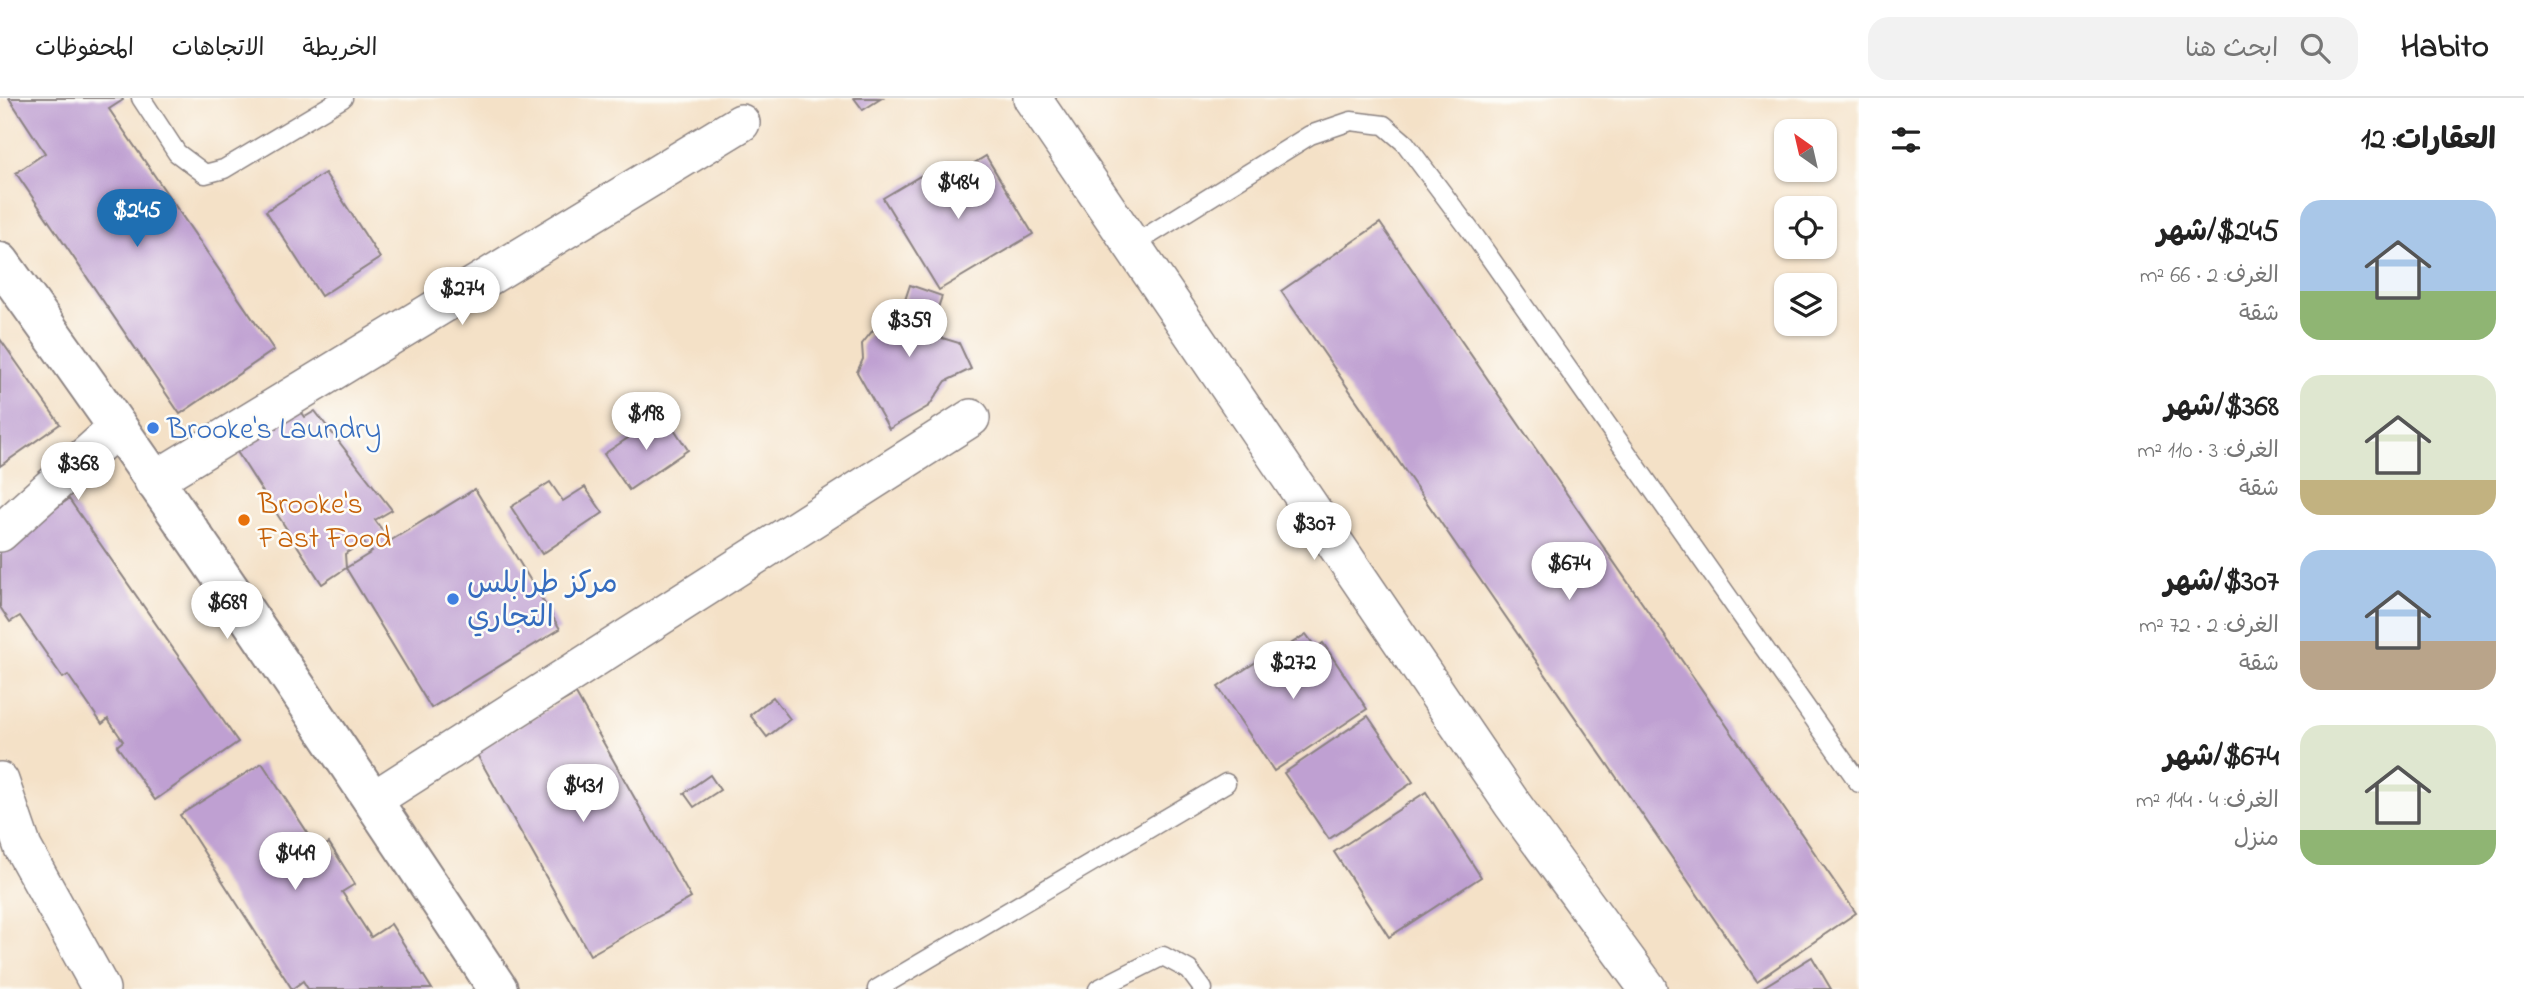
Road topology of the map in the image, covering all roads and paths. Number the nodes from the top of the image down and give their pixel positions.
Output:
1 (141, 98) edge
2 (343, 98) edge
3 (1032, 98) edge
4 (741, 123) dead end
5 (1133, 246) junction
6 (0, 262) edge
7 (971, 418) dead end
8 (117, 427) junction
9 (153, 481) junction
10 (0, 533) edge
11 (0, 780) edge
12 (1226, 783) dead end
13 (1859, 783) edge
14 (373, 800) junction
15 (101, 989) edge
16 (498, 989) edge
17 (877, 989) edge
18 (1098, 989) edge
19 (1203, 989) edge
20 (1648, 989) edge

1 - 2 lane
3 - 5 street
4 - 9 street
5 - 13 lane
5 - 20 street
6 - 8 main road
7 - 14 street
8 - 9 main road
8 - 10 street
9 - 14 main road
11 - 15 street
12 - 17 lane
14 - 16 main road
18 - 19 lane

